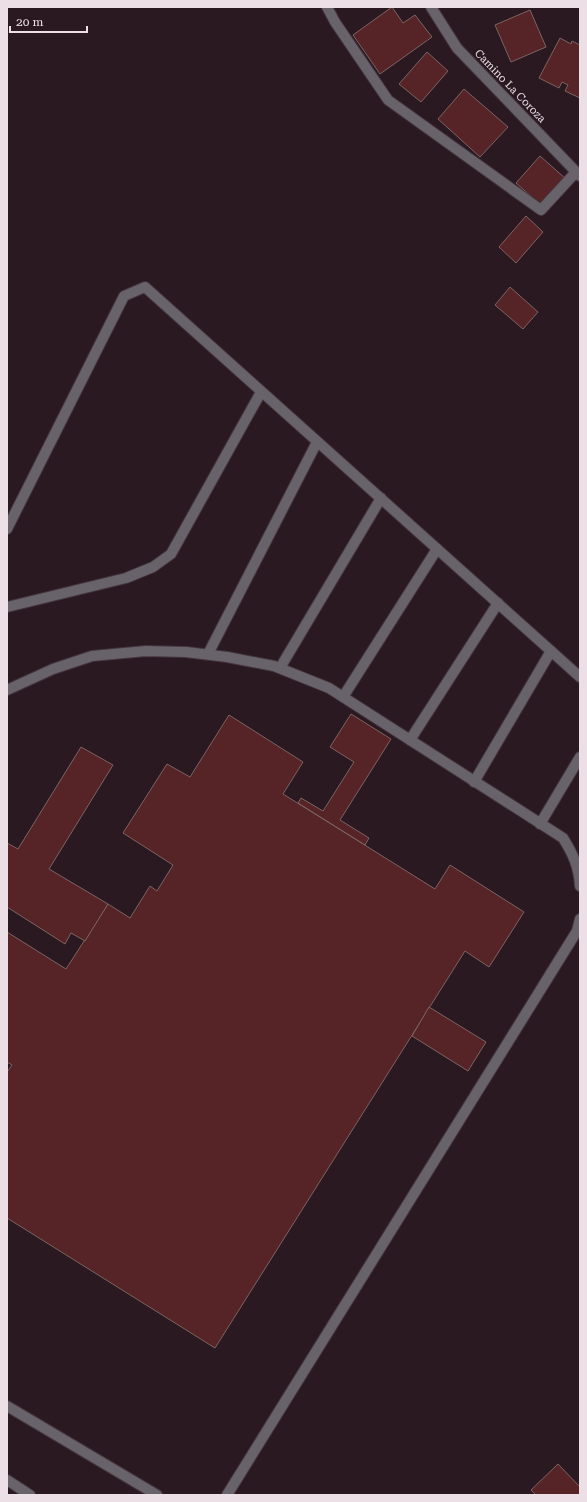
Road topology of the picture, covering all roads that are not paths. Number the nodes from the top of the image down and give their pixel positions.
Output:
1 (327, 7) edge
2 (431, 7) edge
3 (578, 174) edge
4 (262, 392) junction
5 (317, 442) junction
6 (381, 498) junction
7 (7, 529) edge
8 (437, 549) junction
9 (498, 604) junction
10 (7, 607) edge
11 (551, 651) junction
12 (208, 654) junction
13 (280, 668) junction
14 (580, 677) edge
15 (7, 690) edge
16 (343, 697) junction
17 (410, 740) junction
18 (580, 757) edge
19 (474, 782) junction
20 (540, 824) junction
21 (580, 886) edge
22 (580, 919) edge
23 (7, 1406) edge
24 (7, 1480) edge
25 (30, 1495) edge
26 (157, 1495) edge
27 (227, 1495) edge

1 - 3 street
2 - 3 street, Camino La Coroza
4 - 5 street
4 - 7 street
4 - 10 street
5 - 6 street
5 - 12 street
6 - 8 street
6 - 13 street
8 - 9 street
8 - 16 street
9 - 11 street
9 - 17 street
11 - 14 street
11 - 19 street
12 - 13 street
12 - 15 street
13 - 16 street
16 - 17 street
17 - 19 street
18 - 20 street
19 - 20 street
20 - 21 street
22 - 27 street
23 - 26 street
24 - 25 street

